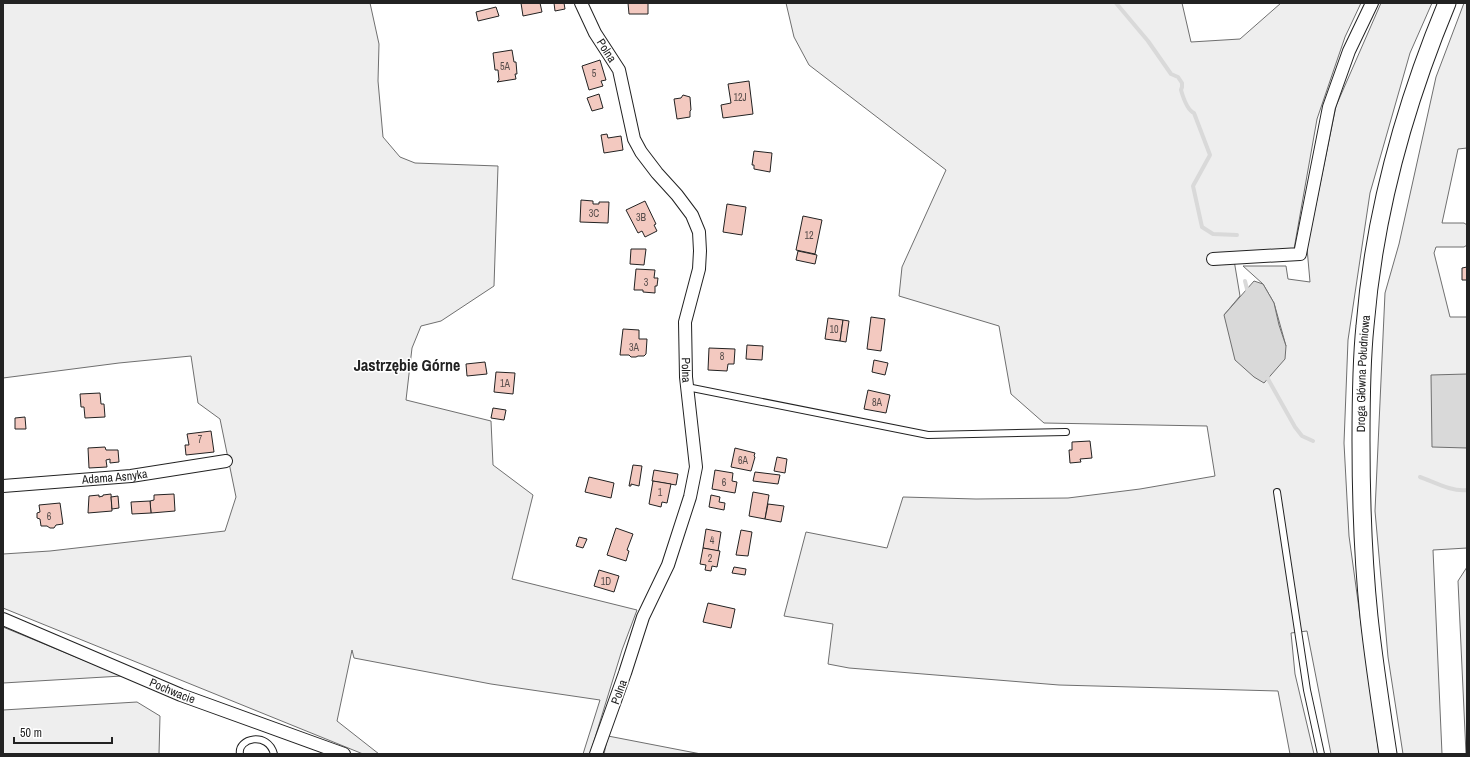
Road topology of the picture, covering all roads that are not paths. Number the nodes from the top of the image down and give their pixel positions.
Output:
1 (581, 3) edge
2 (1372, 3) edge
3 (1447, 3) edge
4 (1212, 259) dead end
5 (687, 387) junction
6 (1066, 432) dead end
7 (226, 461) dead end
8 (3, 486) edge
9 (1277, 492) dead end
10 (3, 619) edge
11 (240, 754) edge
12 (274, 754) edge
13 (342, 754) edge
14 (596, 754) edge
15 (1321, 754) edge
16 (1388, 754) edge

1 - 5 street, Polna
2 - 4 street
3 - 16 main road, Droga Główna Południowa
5 - 6 lane
5 - 14 street, Polna
7 - 8 street, Adama Asnyka
9 - 15 lane
10 - 13 street, Pochwacie
11 - 12 lane

